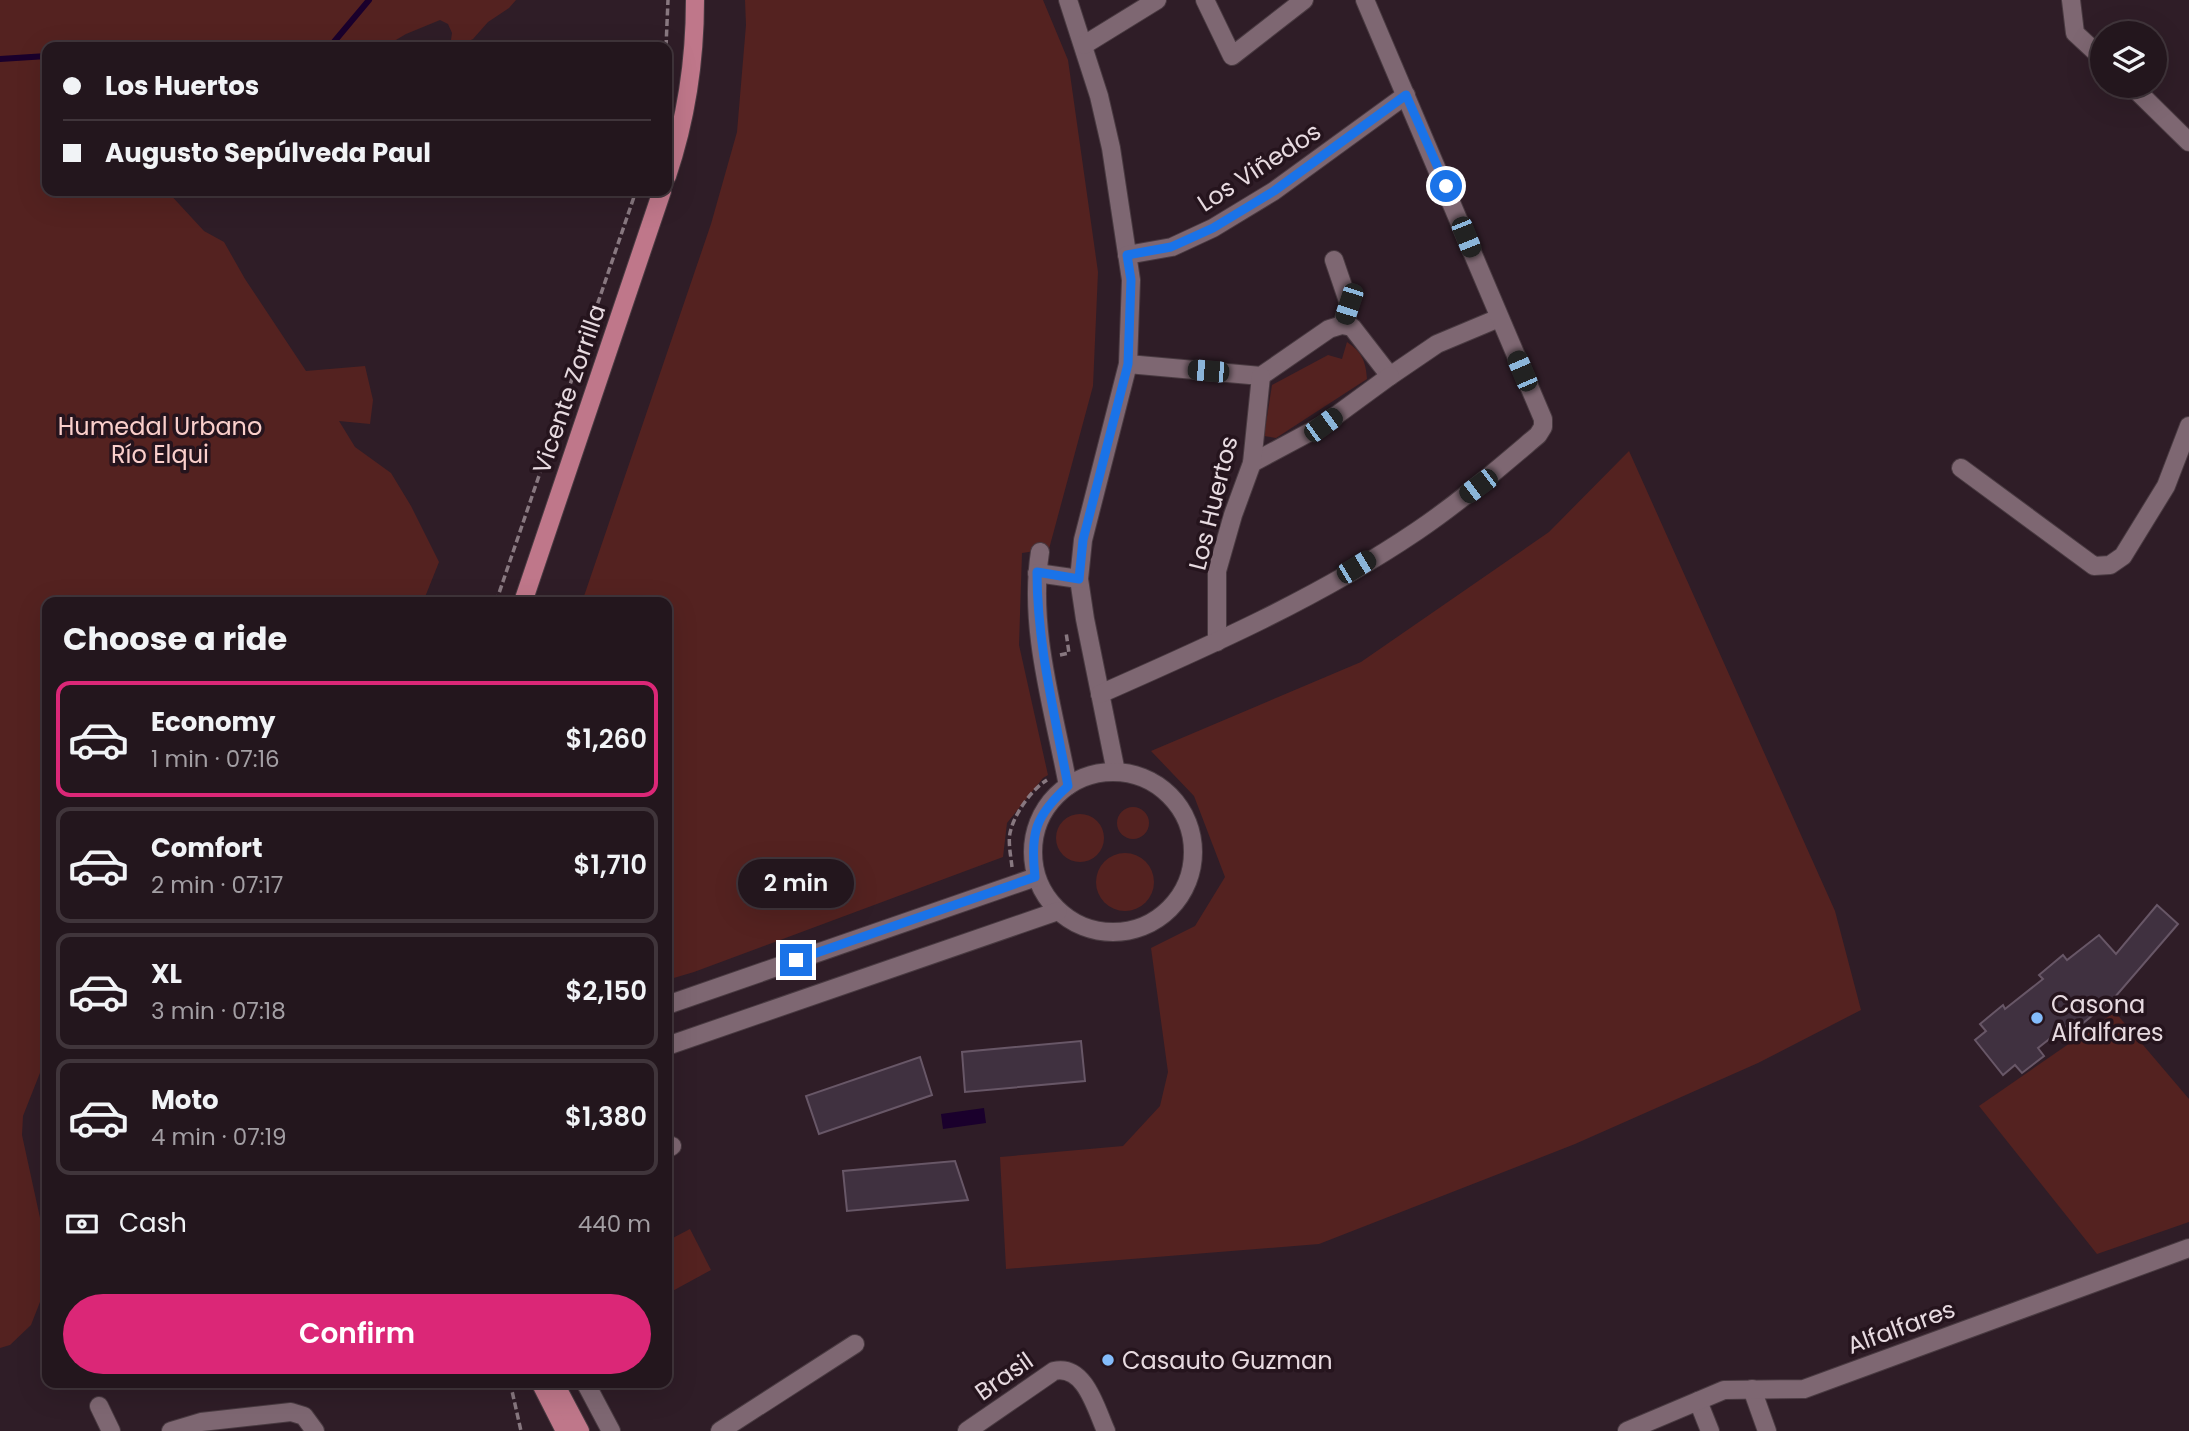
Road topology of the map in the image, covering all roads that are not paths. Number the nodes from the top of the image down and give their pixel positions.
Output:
1 (695, 0) edge
2 (1068, 0) edge
3 (1157, 0) edge
4 (1205, 0) edge
5 (1304, 0) edge
6 (1365, 0) edge
7 (2071, 0) edge
8 (1084, 45) junction
9 (2090, 47) edge
10 (1406, 95) junction
11 (2144, 98) edge
12 (2189, 142) edge
13 (672, 155) edge
14 (660, 196) edge
15 (1127, 255) junction
16 (1334, 260) dead end
17 (1499, 318) junction
18 (1342, 325) junction
19 (1128, 364) junction
20 (1261, 376) junction
21 (1390, 376) junction
22 (2189, 426) edge
23 (1252, 463) junction
24 (1961, 468) dead end
25 (1040, 552) dead end
26 (1037, 572) junction
27 (1079, 579) junction
28 (525, 597) edge
29 (1217, 642) junction
30 (1100, 694) junction
31 (1116, 772) junction
32 (1061, 781) junction
33 (1035, 877) junction
34 (1058, 911) junction
35 (672, 1003) edge
36 (672, 1044) edge
37 (2189, 1248) edge
38 (855, 1345) dead end
39 (543, 1388) edge
40 (557, 1388) edge
41 (588, 1388) edge
42 (1752, 1389) junction
43 (1698, 1401) junction
44 (99, 1406) dead end
45 (1637, 1429) edge
46 (111, 1431) edge
47 (171, 1431) edge
48 (315, 1431) edge
49 (564, 1431) edge
50 (580, 1431) edge
51 (611, 1431) edge
52 (720, 1431) edge
53 (967, 1431) edge
54 (1106, 1431) edge
55 (1710, 1431) edge
56 (1767, 1431) edge

1 - 13 main road
2 - 8 street
3 - 8 street
4 - 5 street
6 - 10 street
7 - 9 street
8 - 15 street
10 - 15 street, Los Viñedos
10 - 17 street
11 - 12 street
14 - 28 main road, Vicente Zorrilla
15 - 19 street
16 - 18 street
17 - 21 street
17 - 29 street
18 - 20 street
18 - 21 street
19 - 20 street
19 - 27 street
20 - 23 street, Los Huertos
21 - 23 street
22 - 24 street
23 - 29 street, Los Huertos
25 - 26 street
26 - 27 street
26 - 32 street
27 - 30 street
29 - 30 street
30 - 31 street
31 - 32 street
31 - 34 street
32 - 33 street
33 - 34 street
33 - 35 street
34 - 36 street
37 - 42 street, Alfalfares
38 - 52 street
39 - 49 main road
40 - 50 main road
41 - 51 street
42 - 43 street, Alfalfares
42 - 56 street
43 - 45 street, Alfalfares
43 - 55 street
44 - 46 street
47 - 48 street
53 - 54 street, Brasil

